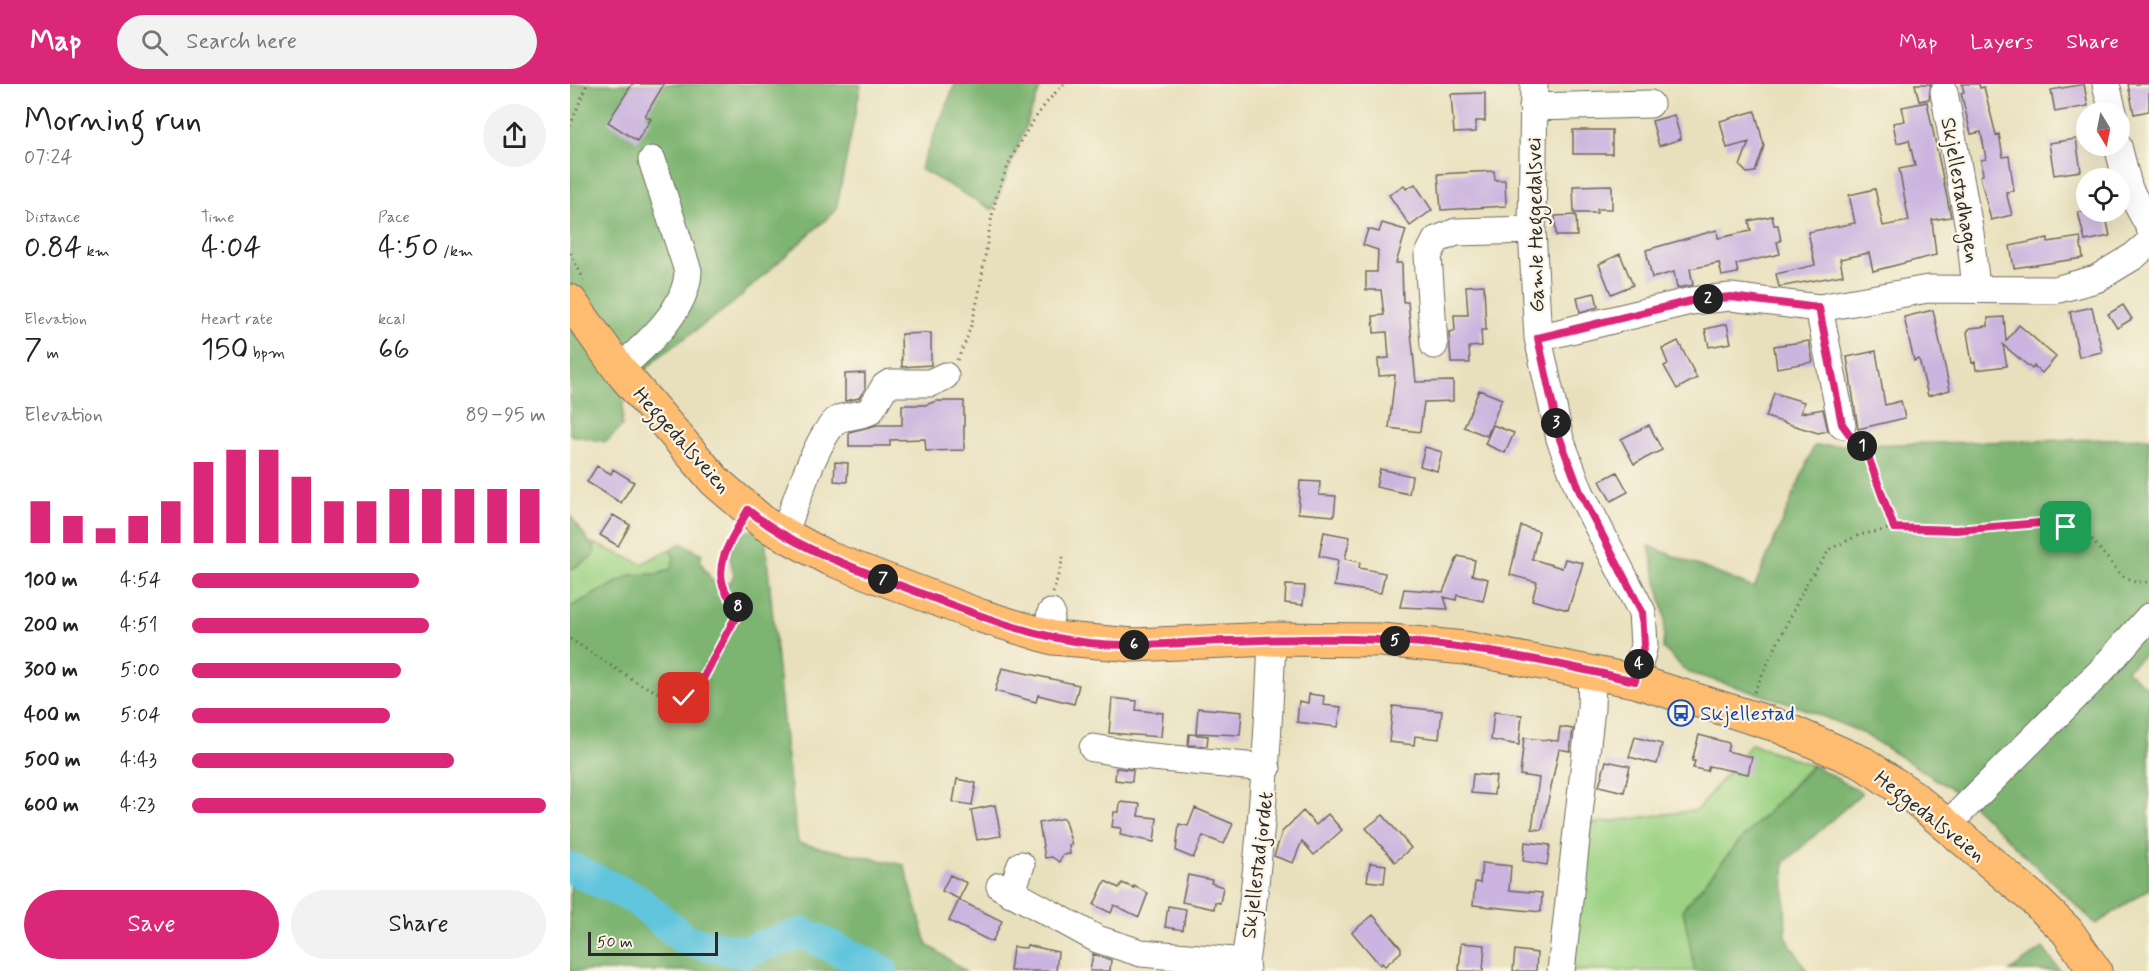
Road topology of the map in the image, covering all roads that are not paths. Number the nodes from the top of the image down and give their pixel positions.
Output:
1 (2106, 84) edge
2 (1944, 92) dead end
3 (1534, 95) edge
4 (2110, 102) edge
5 (1650, 104) dead end
6 (2120, 156) edge
7 (652, 160) dead end
8 (2149, 226) edge
9 (1532, 230) junction
10 (2149, 243) edge
11 (1977, 288) junction
12 (570, 301) edge
13 (1819, 308) junction
14 (1538, 338) junction
15 (1434, 345) dead end
16 (619, 369) junction
17 (945, 376) road end
18 (1842, 424) road end
19 (783, 536) junction
20 (2149, 617) edge
21 (1272, 639) junction
22 (1592, 671) junction
23 (1635, 681) junction
24 (1093, 748) dead end
25 (1268, 768) junction
26 (1946, 826) junction
27 (1021, 864) dead end
28 (1245, 966) edge
29 (1561, 971) edge
30 (2095, 971) edge

1 - 4 street
2 - 11 street, Skjellestadhagen
3 - 5 street, Gamle Heggedalsvei
3 - 9 street, Gamle Heggedalsvei
6 - 8 street
7 - 16 street
9 - 14 street, Gamle Heggedalsvei
9 - 15 street
10 - 11 street, Skjellestadhagen
11 - 13 street, Skjellestadhagen
12 - 16 main road, Heggedalsveien
13 - 14 street, Skjellestadhagen
13 - 18 street
14 - 23 street, Gamle Heggedalsvei
16 - 19 main road, Heggedalsveien
17 - 19 street
19 - 21 main road, Heggedalsveien
20 - 26 street
21 - 22 main road, Heggedalsveien
21 - 25 street, Skjellestadjordet
22 - 23 main road, Heggedalsveien
22 - 29 street
23 - 26 main road, Heggedalsveien
24 - 25 street, Skjellestadjordet
25 - 28 street, Skjellestadjordet
26 - 30 main road, Heggedalsveien
27 - 28 street, Skjellestadjordet

